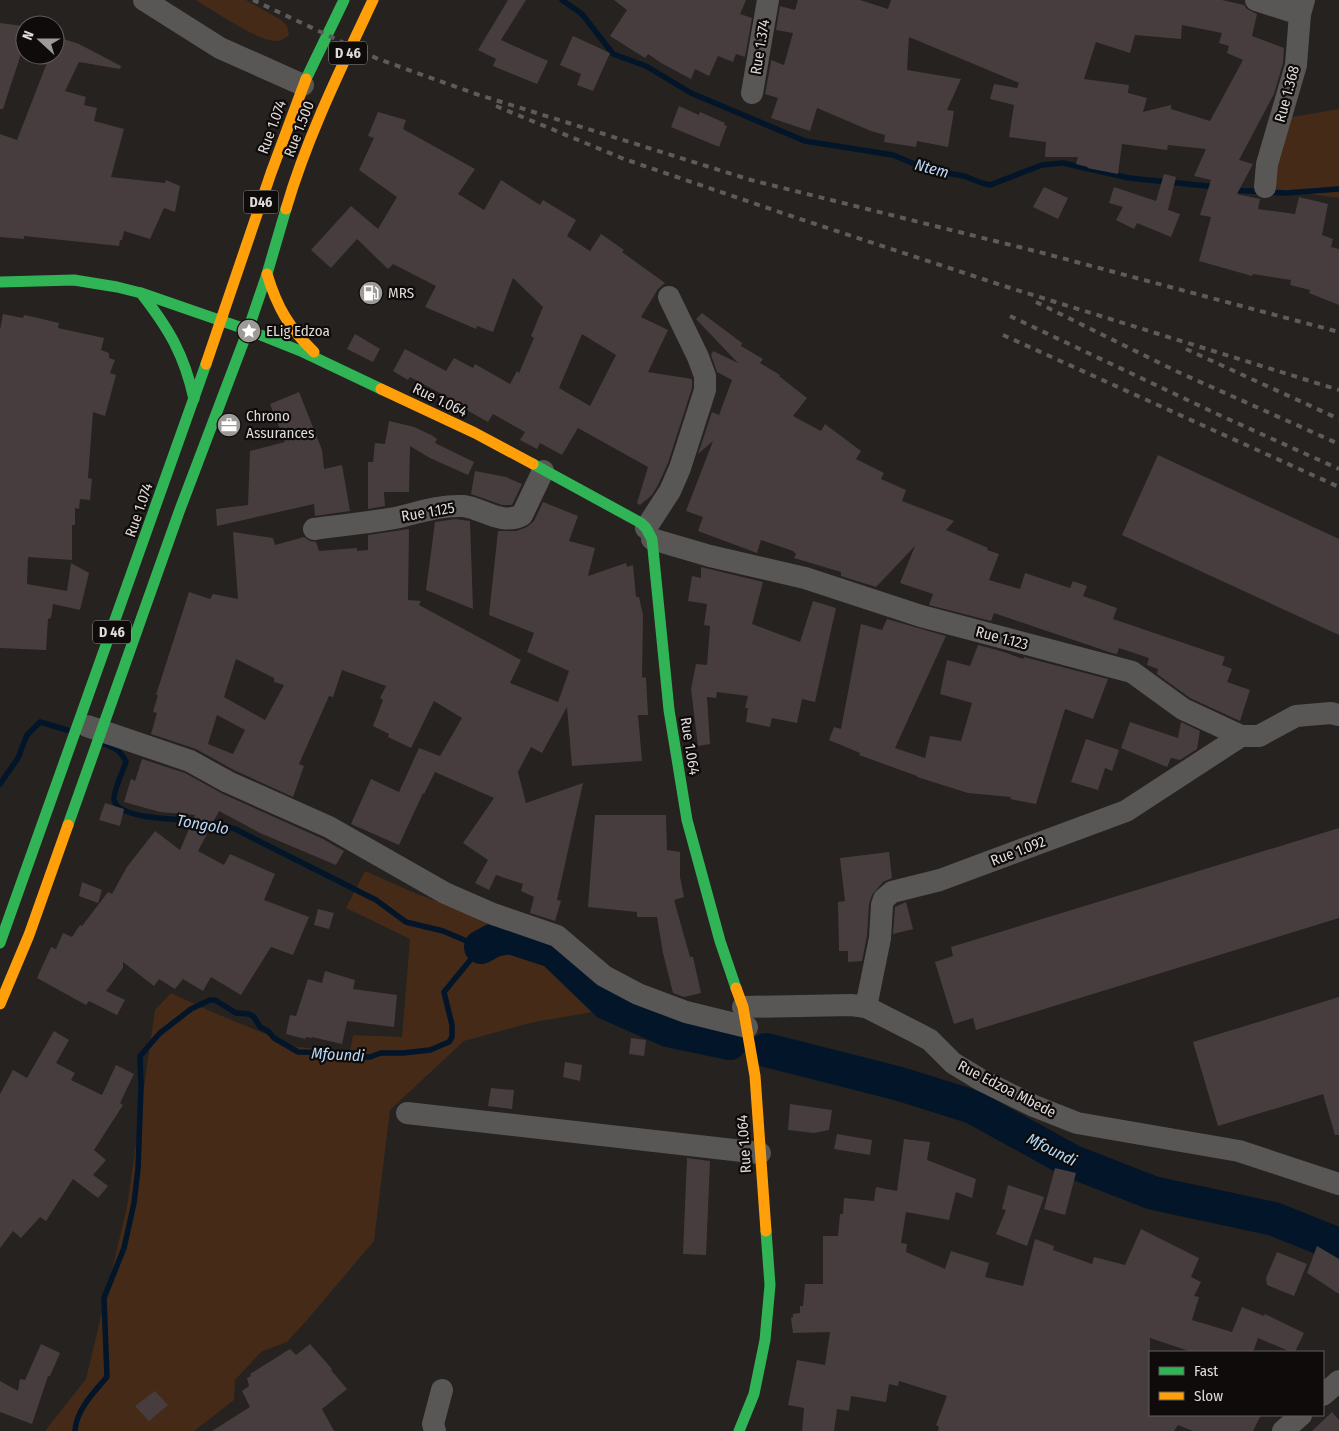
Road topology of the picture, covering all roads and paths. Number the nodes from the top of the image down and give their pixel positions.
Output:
1 (144, 0) edge
2 (344, 0) edge
3 (768, 0) edge
4 (1256, 0) edge
5 (372, 3) edge
6 (1302, 7) edge
7 (303, 85) junction
8 (752, 93) dead end
9 (1265, 187) dead end
10 (267, 274) junction
11 (0, 282) edge
12 (142, 293) junction
13 (669, 297) dead end
14 (221, 320) junction
15 (248, 330) junction
16 (340, 370) junction
17 (194, 399) junction
18 (543, 471) junction
19 (314, 529) dead end
20 (649, 533) junction
21 (157, 540) junction
22 (1339, 715) edge
23 (79, 724) junction
24 (102, 731) junction
25 (1241, 736) junction
26 (0, 943) edge
27 (0, 1004) edge
28 (866, 1007) junction
29 (745, 1017) junction
30 (407, 1113) dead end
31 (760, 1153) junction
32 (1339, 1184) edge
33 (1339, 1381) edge
34 (442, 1390) dead end
35 (1324, 1394) edge
36 (1300, 1416) edge
37 (435, 1431) edge
38 (739, 1431) edge
39 (1283, 1431) edge

1 - 7 street
2 - 7 main road, D46
3 - 8 street, Rue 1.374
4 - 6 street
5 - 10 main road, Rue 1.500 / D 46
6 - 9 street, Rue 1.368
7 - 14 main road, Rue 1.074 / D46
10 - 15 main road, Rue 1.074 / D 46
10 - 16 main road
11 - 12 main road, Rue 1.064
12 - 14 main road, Rue 1.064
12 - 17 main road
13 - 20 street
14 - 15 main road, Rue 1.064
14 - 17 main road, Rue 1.074 / D 46
15 - 16 main road, Rue 1.064
15 - 21 main road, Rue 1.074 / D 46
16 - 18 main road, Rue 1.064
17 - 21 main road, Rue 1.074 / D 46
18 - 19 street, Rue 1.125
18 - 20 main road, Rue 1.064
20 - 25 street, Rue 1.123
20 - 29 main road, Rue 1.064
21 - 23 main road, Rue 1.074 / D 46
21 - 24 main road, Rue 1.074 / D 46
22 - 25 street
23 - 24 street, Rue Edzoa Mbede
23 - 26 main road, Rue 1.074 / D 46
24 - 27 main road, Rue 1.074 / D 46
24 - 29 street, Rue Edzoa Mbede
25 - 28 street, Rue 1.092
28 - 29 street, Rue Edzoa Mbede
28 - 32 street, Rue Edzoa Mbede
29 - 31 main road, Rue 1.064
30 - 31 street
31 - 38 main road, Rue 1.064
33 - 35 street
34 - 37 street
36 - 39 street

